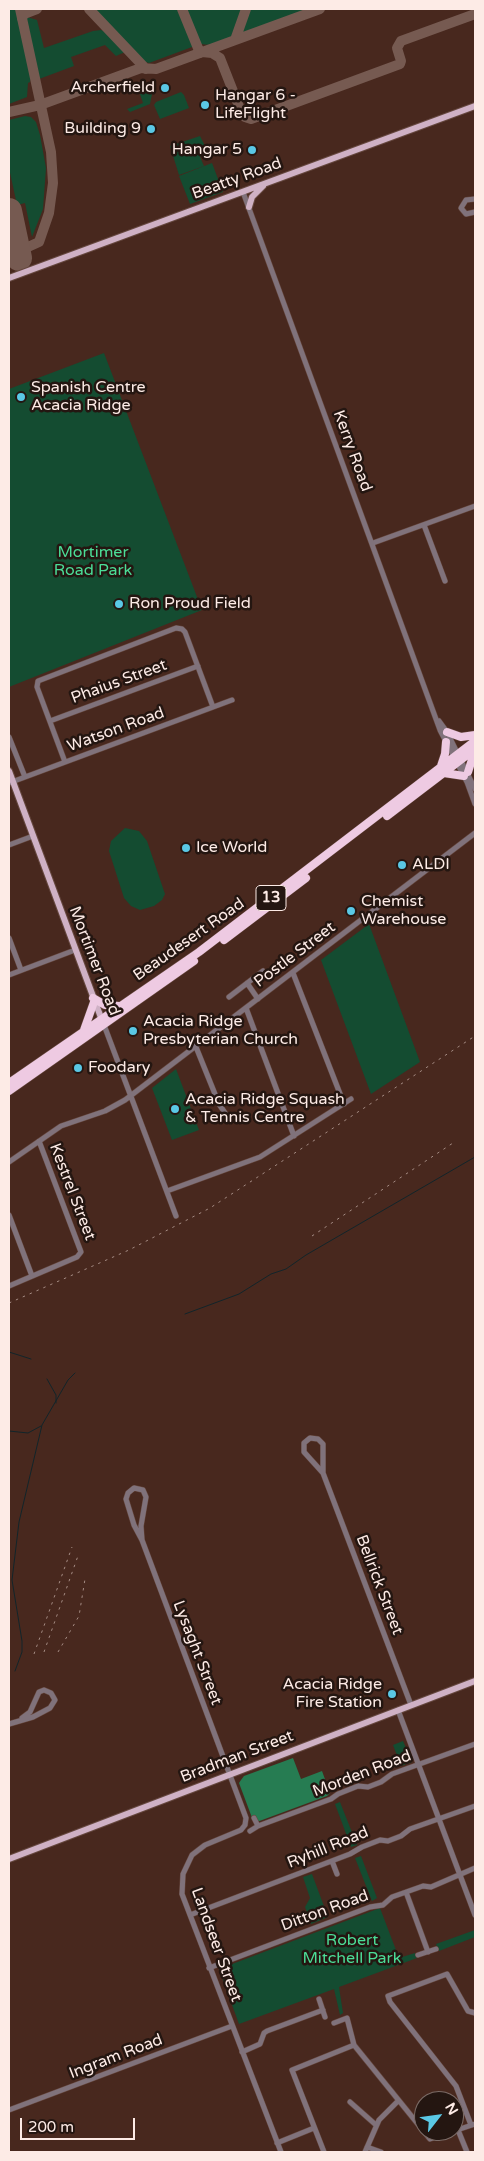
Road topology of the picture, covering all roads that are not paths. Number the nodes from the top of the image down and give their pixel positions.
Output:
1 (475, 106) edge
2 (275, 180) junction
3 (243, 192) junction
4 (475, 199) edge
5 (249, 207) junction
6 (475, 212) edge
7 (9, 278) edge
8 (475, 508) edge
9 (424, 525) junction
10 (372, 544) junction
11 (445, 582) dead end
12 (198, 666) junction
13 (232, 700) dead end
14 (213, 707) junction
15 (437, 718) junction
16 (50, 721) junction
17 (447, 732) junction
18 (475, 735) edge
19 (9, 737) edge
20 (475, 741) edge
21 (446, 742) junction
22 (475, 750) edge
23 (458, 759) junction
24 (65, 762) junction
25 (9, 771) edge
26 (442, 771) junction
27 (466, 774) junction
28 (25, 777) junction
29 (11, 782) edge
30 (475, 789) edge
31 (475, 804) edge
32 (475, 833) edge
33 (33, 836) junction
34 (9, 845) edge
35 (9, 938) edge
36 (75, 950) junction
37 (21, 970) junction
38 (262, 971) dead end
39 (293, 973) junction
40 (9, 975) edge
41 (247, 983) junction
42 (229, 997) dead end
43 (258, 999) junction
44 (94, 1000) junction
45 (119, 1006) junction
46 (246, 1008) junction
47 (102, 1022) junction
48 (84, 1030) junction
49 (196, 1047) junction
50 (9, 1083) edge
51 (9, 1092) edge
52 (130, 1096) junction
53 (351, 1099) dead end
54 (344, 1104) junction
55 (225, 1114) dead end
56 (294, 1136) junction
57 (39, 1141) junction
58 (9, 1162) edge
59 (167, 1191) junction
60 (9, 1214) edge
61 (176, 1216) dead end
62 (32, 1276) junction
63 (9, 1286) edge
64 (323, 1474) junction
65 (142, 1540) junction
66 (475, 1681) edge
67 (411, 1705) junction
68 (398, 1710) junction
69 (22, 1718) junction
70 (9, 1724) edge
71 (475, 1744) edge
72 (419, 1765) junction
73 (230, 1774) junction
74 (475, 1806) edge
75 (254, 1818) dead end
76 (440, 1820) junction
77 (258, 1826) junction
78 (250, 1831) dead end
79 (9, 1859) edge
80 (332, 1861) junction
81 (475, 1868) edge
82 (337, 1874) dead end
83 (460, 1874) junction
84 (406, 1892) junction
85 (190, 1915) junction
86 (475, 1915) edge
87 (436, 1949) dead end
88 (428, 1952) junction
89 (418, 1955) dead end
90 (209, 1968) junction
91 (319, 1999) dead end
92 (323, 2010) junction
93 (475, 2013) edge
94 (325, 2017) dead end
95 (334, 2022) dead end
96 (232, 2026) junction
97 (354, 2045) junction
98 (242, 2052) junction
99 (398, 2101) junction
100 (350, 2102) dead end
101 (9, 2110) edge
102 (414, 2120) edge
103 (473, 2124) edge
104 (376, 2125) junction
105 (314, 2128) junction
106 (277, 2143) junction
107 (366, 2150) edge
108 (281, 2152) edge
109 (324, 2152) edge
110 (380, 2152) edge

1 - 2 main road, Beatty Road
2 - 3 main road, Beatty Road
2 - 5 main road
3 - 5 street, Kerry Road
3 - 7 main road, Beatty Road
4 - 6 street
5 - 10 street, Kerry Road
8 - 9 street
9 - 10 street
9 - 11 street
10 - 15 street, Kerry Road
12 - 14 street
12 - 16 street, Phaius Street
12 - 16 street
13 - 14 street, Watson Road
14 - 24 street, Watson Road
15 - 17 street, Kerry Road
15 - 21 street, Kerry Road
16 - 24 street
17 - 18 highway
17 - 23 street, Kerry Road
19 - 28 street
20 - 23 highway, Beaudesert Road / 13
21 - 23 street, Kerry Road
21 - 26 highway
22 - 23 highway, Beaudesert Road / 13
22 - 27 highway
23 - 26 highway, Beaudesert Road / 13
23 - 27 street, Kerry Road
24 - 28 street, Watson Road
25 - 29 main road, Mortimer Road
26 - 27 highway
26 - 45 highway, Beaudesert Road / 13
26 - 47 highway, Beaudesert Road / 13
27 - 30 street, Kerry Road
27 - 31 street, Kerry Road
28 - 29 street, Watson Road
29 - 33 main road, Mortimer Road
32 - 39 street, Postle Street
33 - 34 street
33 - 36 main road, Mortimer Road
35 - 37 street
36 - 37 street
36 - 44 main road, Mortimer Road
37 - 40 street
38 - 41 street
39 - 43 street, Postle Street
39 - 54 street
41 - 42 street
41 - 43 street
43 - 46 street, Postle Street
44 - 45 highway
44 - 47 main road, Mortimer Road
44 - 48 highway
45 - 47 highway, Beaudesert Road / 13
46 - 49 street, Postle Street
46 - 56 street
47 - 48 highway, Beaudesert Road / 13
47 - 51 highway, Beaudesert Road / 13
47 - 52 street, Mortimer Road
48 - 50 highway, Beaudesert Road / 13
49 - 52 street, Postle Street
49 - 55 street
52 - 57 street, Postle Street
52 - 59 street, Mortimer Road
53 - 54 street
54 - 56 street
56 - 59 street
57 - 58 street, Postle Street
57 - 62 street, Kestrel Street
59 - 61 street, Mortimer Road
60 - 62 street
62 - 63 street
64 - 64 street, Bellrick Street
64 - 67 street, Bellrick Street
65 - 65 street, Lysaght Street
65 - 73 street, Lysaght Street
66 - 67 main road, Bradman Street
67 - 68 main road, Bradman Street
68 - 72 street
68 - 73 main road, Bradman Street
69 - 69 street
69 - 70 street
71 - 72 street, Morden Road
72 - 76 street
72 - 77 street, Morden Road
73 - 79 main road, Bradman Street
73 - 85 street, Landseer Street
74 - 76 street, Ryhill Road
75 - 77 street
76 - 80 street, Ryhill Road
76 - 83 street
77 - 78 street, Morden Road
80 - 82 street
80 - 85 street, Ryhill Road
81 - 83 street, Ditton Road
83 - 84 street, Ditton Road
83 - 86 street
84 - 88 street
84 - 90 street, Ditton Road
85 - 90 street, Landseer Street
87 - 88 street
88 - 89 street
90 - 96 street, Landseer Street
91 - 92 street
92 - 94 street
92 - 98 street
93 - 103 street
95 - 97 street
96 - 98 street, Landseer Street
96 - 101 street, Ingram Road
97 - 99 street
97 - 105 street
98 - 106 street, Landseer Street
99 - 102 street
99 - 104 street
100 - 104 street
104 - 107 street
105 - 106 street
105 - 109 street
106 - 108 street, Landseer Street
107 - 110 street

